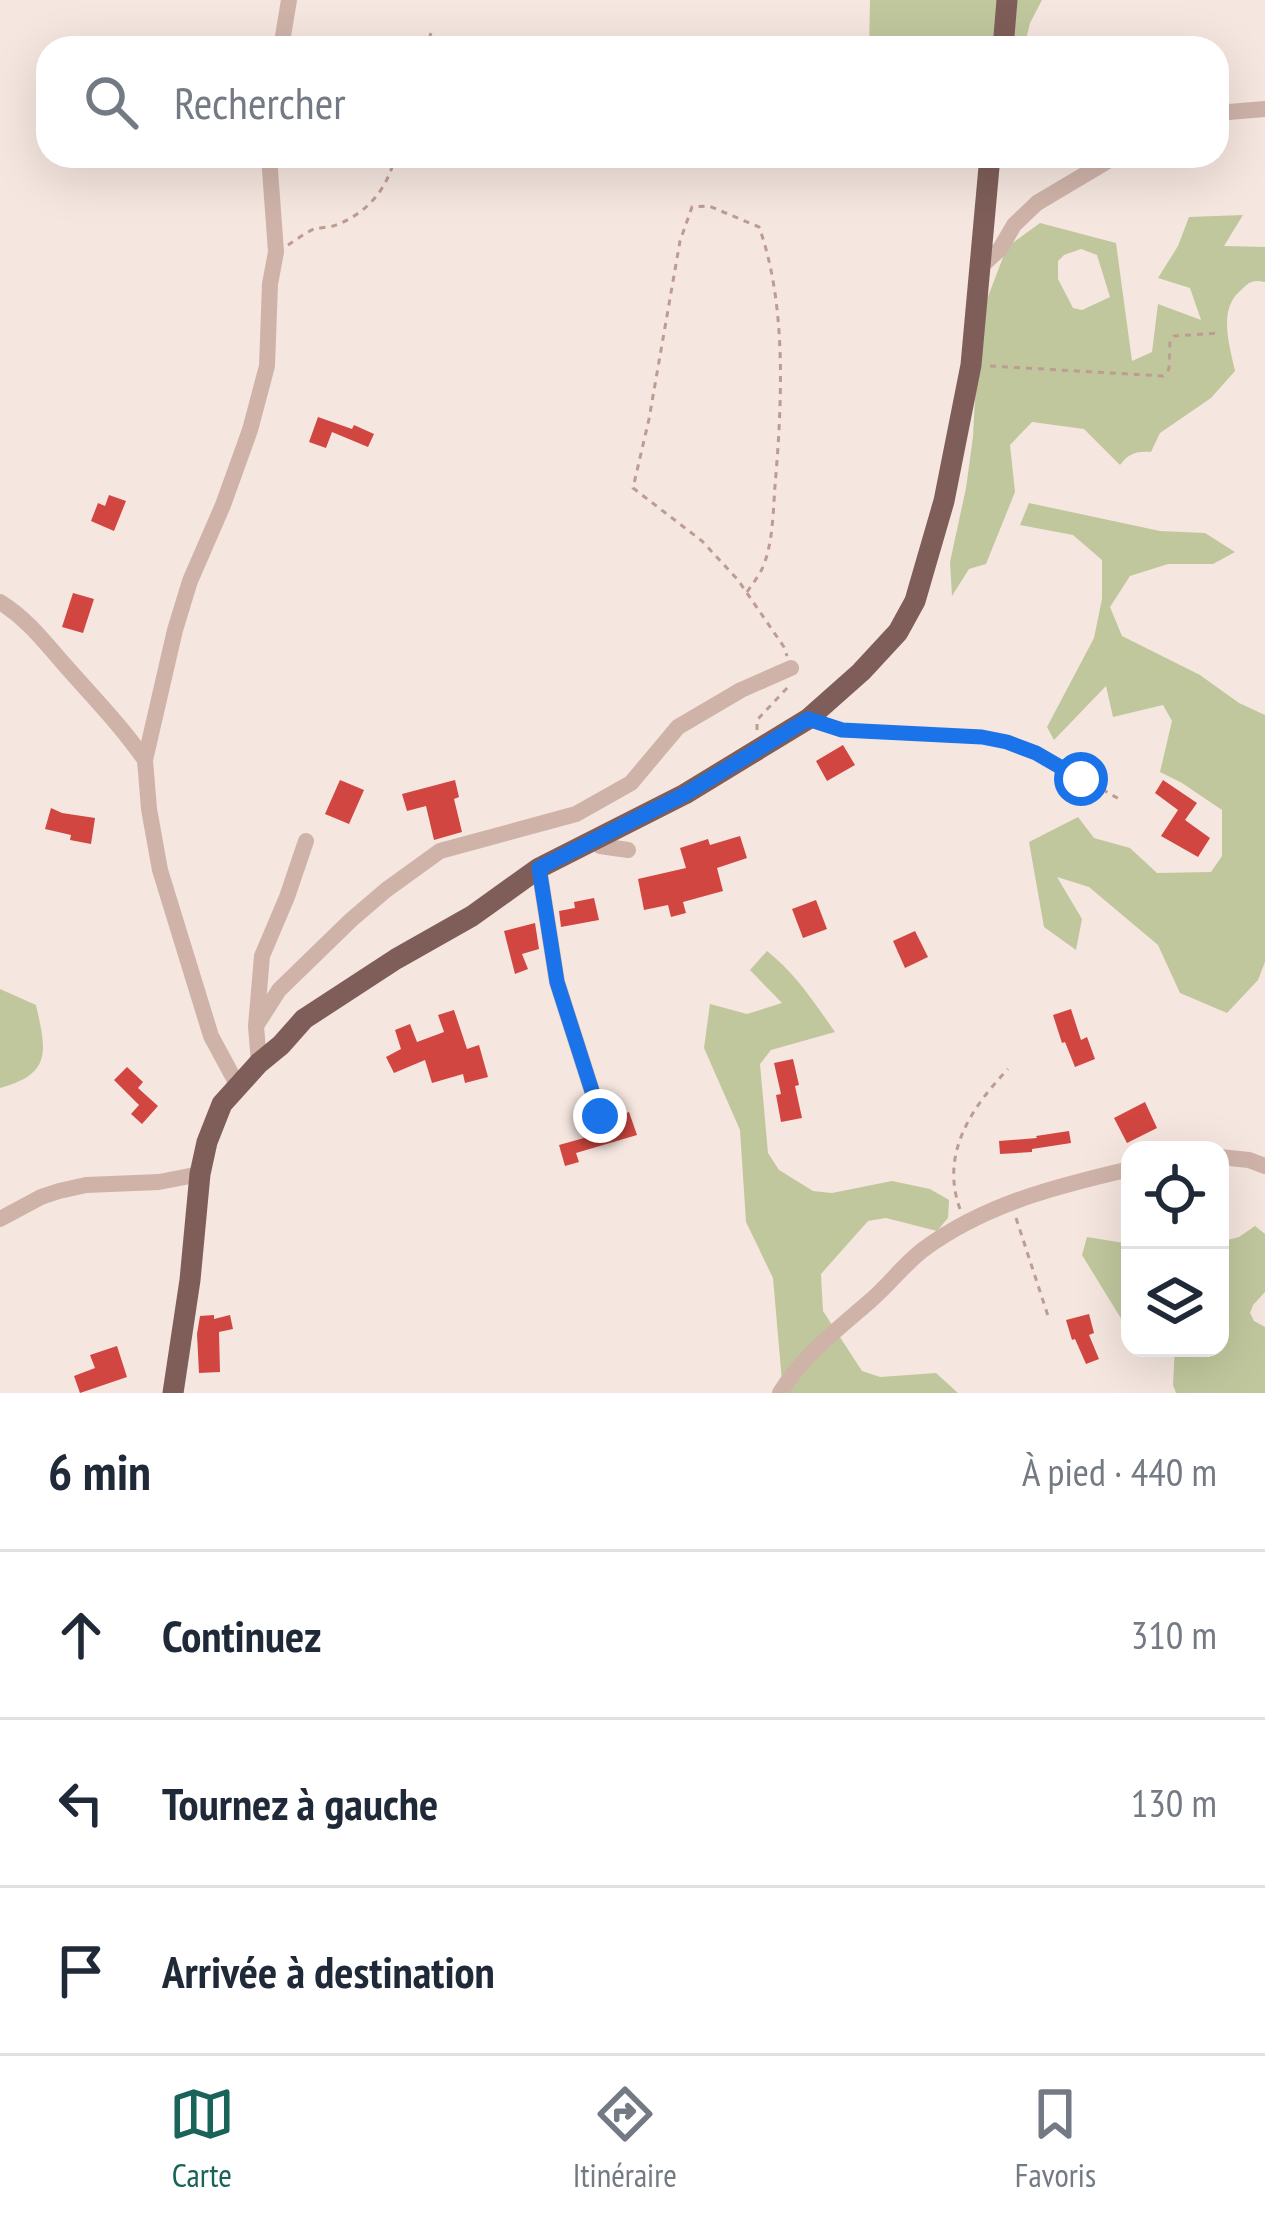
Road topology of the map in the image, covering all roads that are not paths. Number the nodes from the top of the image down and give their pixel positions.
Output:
1 (289, 0) edge
2 (1007, 0) edge
3 (283, 36) edge
4 (1004, 36) edge
5 (1265, 109) edge
6 (1229, 112) edge
7 (270, 168) edge
8 (989, 168) edge
9 (1096, 168) edge
10 (979, 268) junction
11 (0, 602) edge
12 (791, 668) road end
13 (145, 760) junction
14 (596, 838) junction
15 (306, 842) dead end
16 (628, 850) dead end
17 (539, 868) junction
18 (256, 1026) junction
19 (259, 1064) junction
20 (239, 1088) junction
21 (600, 1116) dead end
22 (1229, 1158) edge
23 (1265, 1166) edge
24 (1121, 1171) edge
25 (200, 1174) junction
26 (0, 1220) edge
27 (172, 1393) edge
28 (780, 1393) edge

1 - 3 street
2 - 4 main road
5 - 6 street
7 - 13 street
8 - 10 main road
9 - 10 street
10 - 14 main road
11 - 13 street
12 - 18 street
13 - 20 street
14 - 16 street
14 - 17 main road
15 - 18 street
17 - 19 main road
17 - 21 street
18 - 19 street
19 - 20 main road
20 - 25 main road
22 - 23 street
24 - 28 street
25 - 26 street
25 - 27 main road

